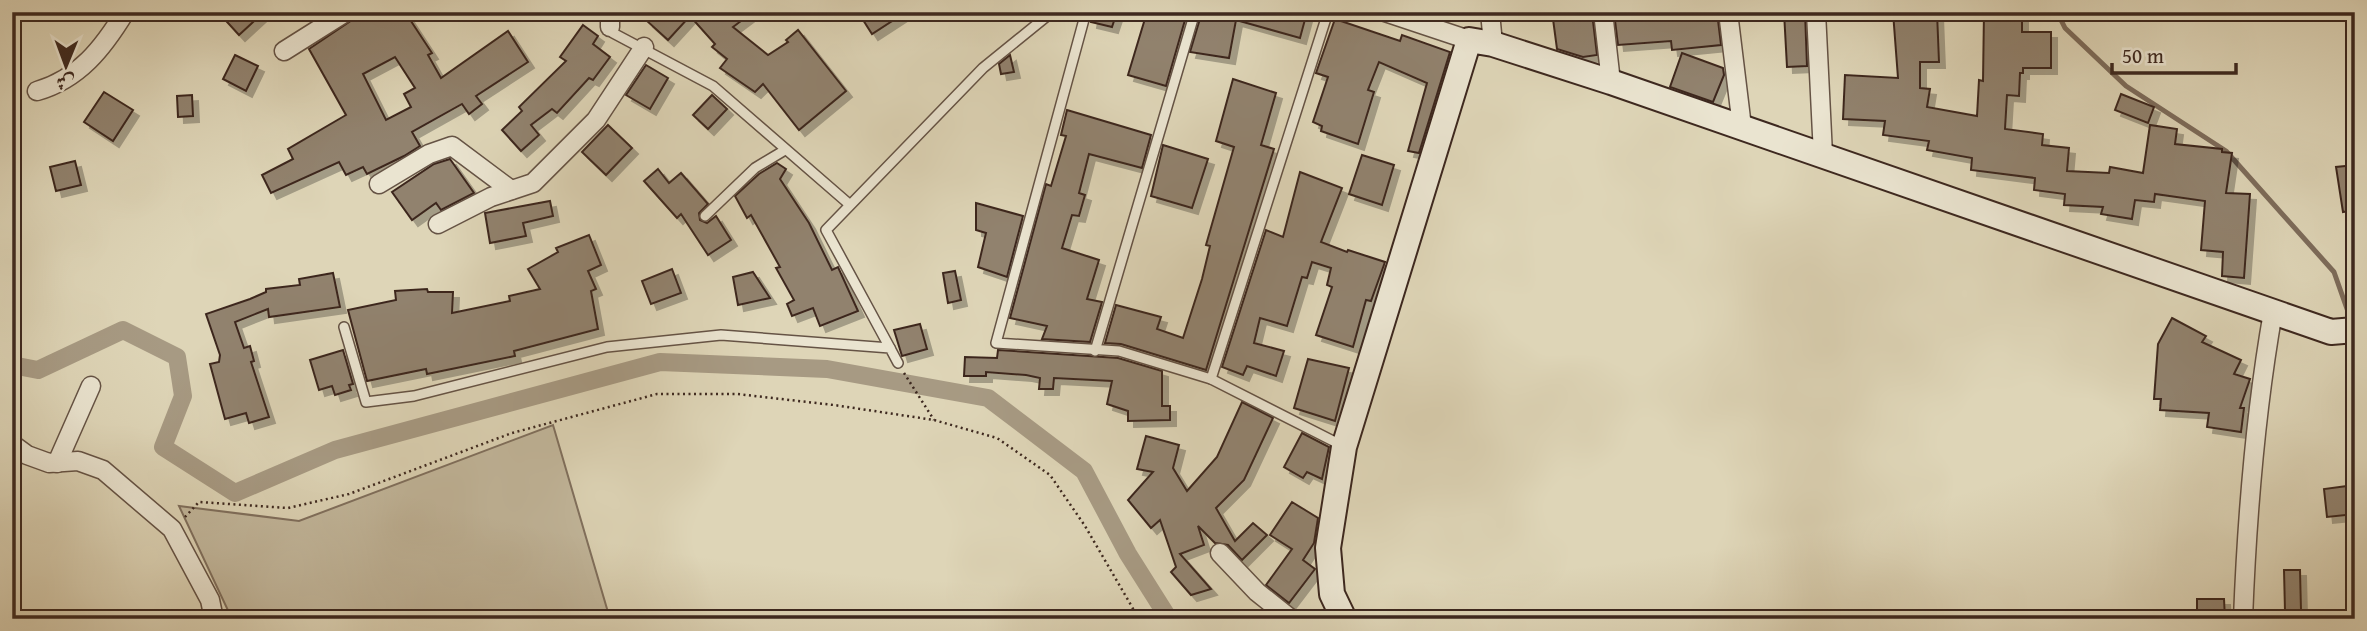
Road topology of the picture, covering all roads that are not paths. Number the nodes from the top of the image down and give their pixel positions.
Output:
1 (125, 12) edge
2 (346, 12) edge
3 (1052, 12) edge
4 (1086, 12) edge
5 (1195, 12) edge
6 (1328, 12) edge
7 (1385, 12) edge
8 (1490, 12) edge
9 (1603, 12) edge
10 (1728, 12) edge
11 (1816, 12) edge
12 (610, 19) edge
13 (1469, 40) junction
14 (1493, 44) junction
15 (644, 47) junction
16 (284, 51) dead end
17 (1611, 82) junction
18 (37, 91) dead end
19 (1742, 127) junction
20 (785, 150) junction
21 (1824, 155) junction
22 (379, 184) dead end
23 (511, 191) junction
24 (849, 204) junction
25 (705, 216) dead end
26 (438, 224) dead end
27 (2273, 312) junction
28 (344, 327) dead end
29 (2343, 331) edge
30 (890, 348) junction
31 (1095, 351) junction
32 (898, 363) road end
33 (1211, 379) junction
34 (91, 386) dead end
35 (12, 444) edge
36 (1344, 447) junction
37 (57, 463) junction
38 (1220, 553) dead end
39 (214, 619) edge
40 (1291, 619) edge
41 (1344, 619) edge
42 (2243, 619) edge

1 - 18 street
2 - 16 street
3 - 24 lane
4 - 31 lane
5 - 31 lane
6 - 33 lane
7 - 13 street
8 - 14 street
9 - 17 street
10 - 19 street
11 - 21 street
12 - 15 lane
13 - 14 street
13 - 36 street
14 - 17 street
15 - 20 lane
15 - 23 street
17 - 19 street
19 - 21 street
20 - 24 lane
20 - 25 lane
21 - 27 street
22 - 23 street
23 - 26 street
24 - 30 lane
27 - 29 street
27 - 42 street
28 - 30 lane
30 - 32 lane
31 - 33 lane
33 - 36 lane
34 - 37 street
35 - 37 street
36 - 41 street
37 - 39 street
38 - 40 street

